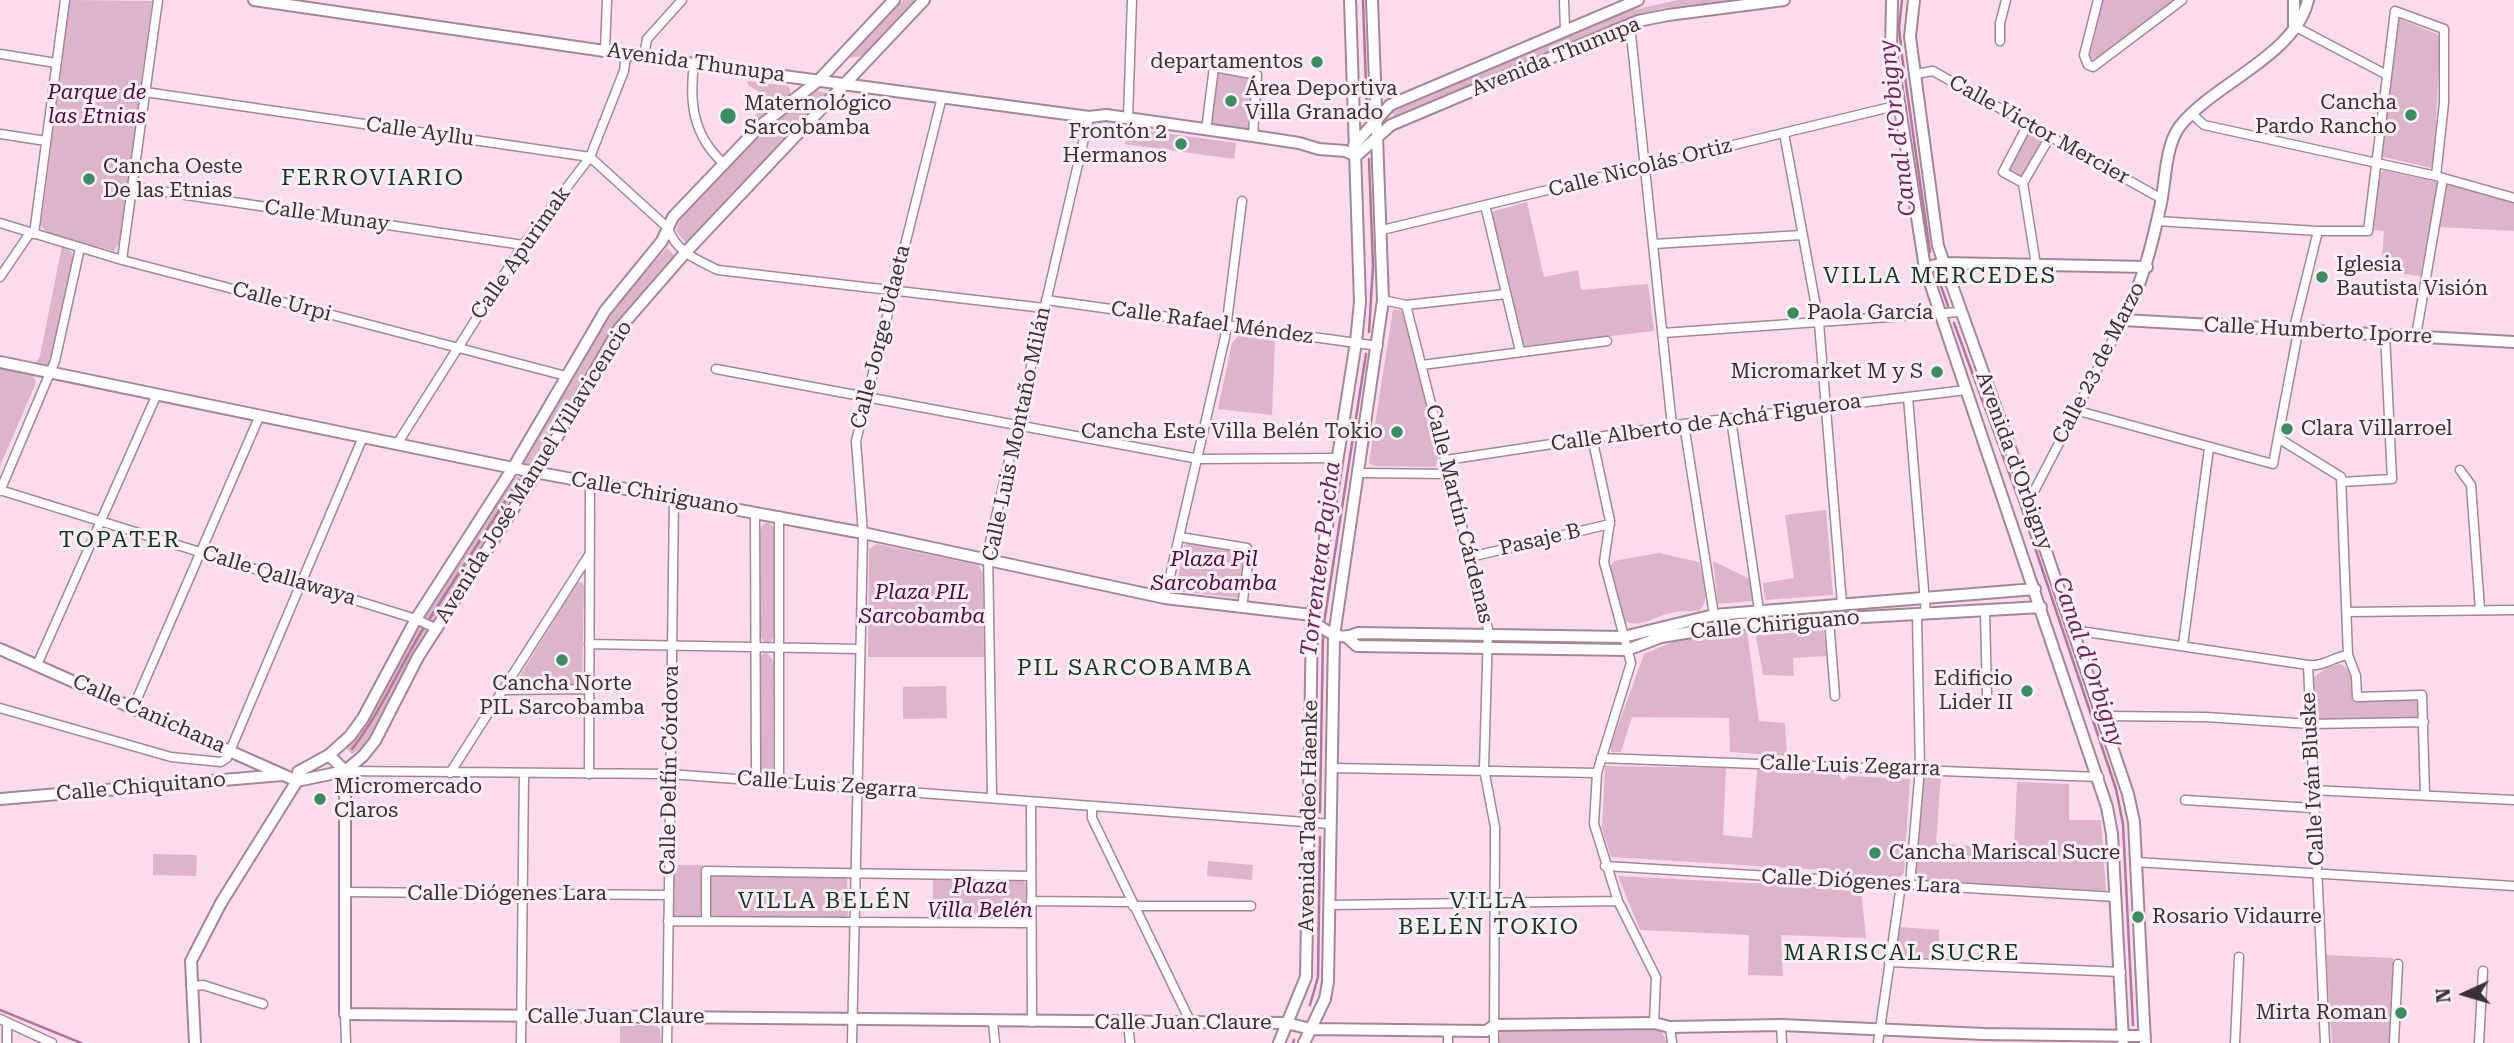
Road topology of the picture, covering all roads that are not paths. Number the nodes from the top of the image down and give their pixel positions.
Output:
1 (65, 0) edge
2 (158, 0) edge
3 (254, 0) edge
4 (607, 0) edge
5 (682, 0) edge
6 (894, 0) edge
7 (924, 0) edge
8 (1132, 0) edge
9 (1350, 0) edge
10 (1372, 0) edge
11 (1564, 0) edge
12 (1638, 0) edge
13 (1784, 0) edge
14 (1892, 0) edge
15 (1914, 0) edge
16 (2006, 0) edge
17 (2098, 0) edge
18 (2182, 0) edge
19 (2294, 0) edge
20 (2308, 0) edge
21 (1630, 25) junction
22 (2294, 26) junction
23 (1564, 30) junction
24 (2000, 41) dead end
25 (605, 50) junction
26 (0, 54) edge
27 (626, 54) junction
28 (643, 56) junction
29 (56, 63) junction
30 (694, 64) junction
31 (1914, 74) junction
32 (2387, 75) junction
33 (818, 81) junction
34 (848, 83) junction
35 (145, 92) junction
36 (942, 97) junction
37 (1899, 104) junction
38 (2192, 114) junction
39 (1089, 117) junction
40 (1128, 118) junction
41 (1376, 123) junction
42 (2028, 124) junction
43 (1206, 130) junction
44 (1784, 132) junction
45 (0, 134) edge
46 (2051, 135) junction
47 (1253, 136) junction
48 (1378, 138) junction
49 (46, 141) junction
50 (1355, 144) junction
51 (1350, 154) junction
52 (590, 157) junction
53 (723, 163) junction
54 (2375, 164) junction
55 (1646, 166) junction
56 (2440, 177) junction
57 (2023, 183) junction
58 (132, 187) junction
59 (2514, 198) edge
60 (2162, 199) junction
61 (1242, 201) dead end
62 (1485, 205) junction
63 (2157, 221) junction
64 (0, 223) edge
65 (668, 229) junction
66 (1382, 230) junction
67 (2318, 231) junction
68 (32, 233) junction
69 (1802, 235) junction
70 (1654, 244) junction
71 (523, 245) junction
72 (80, 248) junction
73 (685, 253) junction
74 (122, 260) junction
75 (1943, 263) junction
76 (2036, 265) junction
77 (2147, 267) junction
78 (1925, 268) junction
79 (0, 277) edge
80 (892, 289) junction
81 (1506, 294) junction
82 (1383, 300) junction
83 (1045, 304) junction
84 (1406, 304) junction
85 (1960, 312) junction
86 (1940, 314) junction
87 (2123, 320) junction
88 (1819, 323) junction
89 (1226, 326) junction
90 (2296, 332) junction
91 (1663, 333) junction
92 (2385, 334) junction
93 (2416, 336) junction
94 (1606, 341) dead end
95 (1359, 342) junction
96 (2514, 342) edge
97 (1376, 345) junction
98 (456, 347) junction
99 (1520, 351) junction
100 (0, 362) edge
101 (1422, 365) junction
102 (716, 369) dead end
103 (51, 372) junction
104 (566, 376) junction
105 (1966, 390) junction
106 (157, 394) junction
107 (866, 396) junction
108 (1908, 397) junction
109 (1825, 406) junction
110 (2075, 410) junction
111 (260, 415) junction
112 (1731, 419) junction
113 (1017, 423) junction
114 (1684, 424) junction
115 (1672, 426) junction
116 (363, 437) junction
117 (1592, 438) junction
118 (2278, 438) junction
119 (397, 444) junction
120 (2209, 448) junction
121 (1337, 458) junction
122 (1199, 459) junction
123 (1446, 460) junction
124 (513, 468) junction
125 (2460, 470) dead end
126 (537, 472) junction
127 (1358, 472) junction
128 (1450, 474) junction
129 (2342, 482) junction
130 (590, 483) junction
131 (0, 490) edge
132 (674, 497) junction
133 (2029, 501) junction
134 (755, 512) junction
135 (779, 516) junction
136 (100, 520) junction
137 (1610, 524) junction
138 (863, 533) junction
139 (1180, 537) junction
140 (202, 552) junction
141 (589, 555) junction
142 (1470, 556) junction
143 (987, 559) junction
144 (301, 583) junction
145 (2035, 589) junction
146 (1165, 598) junction
147 (1924, 598) junction
148 (1842, 604) junction
149 (1242, 607) junction
150 (2041, 607) junction
151 (1759, 610) junction
152 (2480, 610) junction
153 (2514, 610) edge
154 (1985, 611) junction
155 (2348, 612) junction
156 (1714, 615) junction
157 (1921, 615) junction
158 (416, 619) junction
159 (1829, 619) junction
160 (1761, 623) junction
161 (1321, 626) junction
162 (437, 629) junction
163 (2073, 630) junction
164 (1623, 637) junction
165 (1487, 643) junction
166 (589, 644) junction
167 (2183, 645) junction
168 (671, 646) junction
169 (755, 647) junction
170 (779, 648) junction
171 (0, 649) edge
172 (860, 649) junction
173 (1628, 650) junction
174 (2348, 656) junction
175 (37, 665) junction
176 (2308, 666) junction
177 (589, 689) junction
178 (503, 690) junction
179 (1835, 696) dead end
180 (1987, 696) dead end
181 (0, 708) edge
182 (134, 708) junction
183 (2102, 716) junction
184 (2424, 722) junction
185 (2309, 724) junction
186 (230, 749) junction
187 (329, 755) junction
188 (1601, 758) junction
189 (1331, 768) junction
190 (1920, 768) junction
191 (1484, 769) junction
192 (345, 771) junction
193 (450, 773) junction
194 (524, 773) junction
195 (1597, 773) junction
196 (589, 774) junction
197 (670, 774) junction
198 (282, 775) junction
199 (2099, 777) junction
200 (756, 780) junction
201 (297, 781) junction
202 (779, 781) junction
203 (858, 786) junction
204 (2312, 790) junction
205 (2425, 795) junction
206 (992, 798) junction
207 (0, 799) edge
208 (2185, 800) dead end
209 (2514, 800) edge
210 (1031, 803) junction
211 (1092, 807) junction
212 (2313, 808) junction
213 (1309, 823) junction
214 (1331, 824) junction
215 (2136, 862) junction
216 (1605, 866) junction
217 (854, 873) junction
218 (2318, 874) junction
219 (1031, 876) junction
220 (1905, 885) junction
221 (2514, 886) edge
222 (346, 892) junction
223 (522, 894) junction
224 (668, 895) junction
225 (2116, 897) junction
226 (1031, 901) junction
227 (1618, 901) junction
228 (1495, 902) junction
229 (1132, 904) junction
230 (1330, 905) junction
231 (1251, 906) dead end
232 (668, 921) junction
233 (706, 921) junction
234 (853, 922) junction
235 (1031, 923) junction
236 (2239, 957) dead end
237 (1889, 962) junction
238 (2398, 964) dead end
239 (2483, 971) dead end
240 (2121, 972) junction
241 (191, 986) junction
242 (262, 1004) dead end
243 (345, 1014) junction
244 (520, 1016) junction
245 (668, 1017) junction
246 (852, 1019) junction
247 (3, 1020) edge
248 (993, 1022) junction
249 (1032, 1022) junction
250 (1128, 1023) junction
251 (1191, 1023) junction
252 (1286, 1023) junction
253 (1654, 1023) junction
254 (1495, 1025) junction
255 (1781, 1025) junction
256 (1670, 1027) junction
257 (1311, 1029) junction
258 (1448, 1030) junction
259 (1878, 1030) junction
260 (1984, 1038) edge
261 (2123, 1039) edge
262 (2145, 1040) edge
263 (7, 1043) edge
264 (52, 1043) edge
265 (195, 1043) edge
266 (346, 1043) edge
267 (520, 1043) edge
268 (667, 1043) edge
269 (852, 1043) edge
270 (995, 1043) edge
271 (1130, 1043) edge
272 (1279, 1043) edge
273 (1304, 1043) edge
274 (1448, 1043) edge
275 (1494, 1043) edge
276 (1672, 1043) edge
277 (1782, 1043) edge
278 (1878, 1043) edge
279 (2235, 1043) edge
280 (2326, 1043) edge
281 (2394, 1043) edge
282 (2479, 1043) edge

1 - 29 street
2 - 35 street
3 - 25 street, Avenida Thunupa
4 - 25 street
5 - 28 street
6 - 33 street, Avenida José Manuel Villavicencio
7 - 34 street, Avenida José Manuel Villavicencio
8 - 40 street
9 - 50 street, Avenida Tadeo Haenke
10 - 41 street, Avenida Tadeo Haenke
11 - 23 street
12 - 23 street, Avenida Thunupa
13 - 21 street, Avenida Thunupa
14 - 37 street, Avenida d'Orbigny
15 - 31 street, Avenida d'Orbigny
16 - 24 street
17 - 18 street
19 - 22 street
20 - 22 street, Calle 23 de Marzo
21 - 48 street, Avenida Thunupa
21 - 55 street
22 - 32 street
22 - 38 street, Calle 23 de Marzo
23 - 41 street, Avenida Thunupa
25 - 27 street, Avenida Thunupa
26 - 29 street
27 - 28 street, Avenida Thunupa
27 - 52 street, Calle Apurimak
28 - 30 street, Avenida Thunupa
29 - 49 street
30 - 33 street, Avenida Thunupa
30 - 53 street
31 - 42 street, Calle Victor Mercier
31 - 75 street, Avenida d'Orbigny
32 - 54 street
32 - 56 street
33 - 34 street, Avenida Thunupa
33 - 53 street, Avenida José Manuel Villavicencio
34 - 36 street, Avenida Thunupa
34 - 73 street, Avenida José Manuel Villavicencio
35 - 52 street, Calle Ayllu
35 - 58 street
36 - 39 street, Avenida Thunupa
36 - 80 street, Calle Jorge Udaeta
37 - 44 street, Calle Nicolás Ortiz
37 - 78 street, Avenida d'Orbigny
38 - 54 street
38 - 60 street, Calle 23 de Marzo
39 - 40 street, Avenida Thunupa
39 - 83 street, Calle Luis Montaño Milán
40 - 43 street, Avenida Thunupa
41 - 48 street, Avenida Tadeo Haenke
41 - 50 street, Avenida Thunupa
42 - 46 street, Calle Victor Mercier
42 - 57 street
43 - 47 street, Avenida Thunupa
43 - 47 street
44 - 55 street, Calle Nicolás Ortiz
44 - 69 street
45 - 49 street
46 - 57 street
46 - 60 street, Calle Victor Mercier
47 - 51 street, Avenida Thunupa
48 - 51 street, Avenida Thunupa
48 - 66 street, Avenida Tadeo Haenke
49 - 68 street
50 - 51 street, Avenida Tadeo Haenke
51 - 95 street, Avenida Tadeo Haenke
52 - 65 street
52 - 71 street, Calle Apurimak
53 - 65 street, Avenida José Manuel Villavicencio
54 - 56 street
54 - 67 street
55 - 62 street, Calle Nicolás Ortiz
55 - 70 street
56 - 59 street
56 - 93 street
57 - 76 street
58 - 71 street, Calle Munay
58 - 74 street
60 - 63 street, Calle 23 de Marzo
61 - 89 street
62 - 66 street, Calle Nicolás Ortiz
62 - 81 street
63 - 67 street
63 - 77 street, Calle 23 de Marzo
64 - 68 street, Calle Urpi
65 - 73 street, Calle Rafael Méndez
65 - 104 street, Avenida José Manuel Villavicencio
66 - 82 street, Avenida Tadeo Haenke
67 - 90 street
68 - 72 street, Calle Urpi
68 - 79 street
69 - 70 street
69 - 88 street
70 - 91 street
71 - 98 street, Calle Apurimak
72 - 74 street, Calle Urpi
72 - 103 street
73 - 80 street, Calle Rafael Méndez
73 - 126 street, Avenida José Manuel Villavicencio
74 - 98 street, Calle Urpi
75 - 76 street
75 - 78 street
75 - 85 street, Avenida d'Orbigny
76 - 77 street
77 - 87 street, Calle 23 de Marzo
78 - 86 street, Avenida d'Orbigny
80 - 83 street, Calle Rafael Méndez
80 - 107 street, Calle Jorge Udaeta
81 - 84 street
81 - 99 street
82 - 84 street
82 - 97 street, Avenida Tadeo Haenke
83 - 89 street, Calle Rafael Méndez
83 - 113 street, Calle Luis Montaño Milán
84 - 101 street, Calle Martín Cárdenas
85 - 86 street
85 - 133 street, Avenida d'Orbigny
86 - 88 street
86 - 105 street, Avenida d'Orbigny
87 - 90 street, Calle Humberto Iporre
87 - 110 street, Calle 23 de Marzo
88 - 91 street
88 - 109 street
89 - 95 street, Calle Rafael Méndez
89 - 122 street
90 - 92 street, Calle Humberto Iporre
90 - 118 street
91 - 115 street
92 - 93 street, Calle Humberto Iporre
92 - 129 street
93 - 96 street, Calle Humberto Iporre
94 - 99 street
95 - 97 street, Calle Rafael Méndez
95 - 121 street, Avenida Tadeo Haenke
97 - 127 street, Avenida Tadeo Haenke
98 - 104 street, Calle Urpi
98 - 119 street, Calle Apurimak
99 - 101 street
100 - 103 street, Calle Chiriguano
101 - 123 street, Calle Martín Cárdenas
102 - 107 street
103 - 106 street, Calle Chiriguano
103 - 131 street
104 - 124 street, Avenida José Manuel Villavicencio
105 - 108 street, Calle Alberto de Achá Figueroa
105 - 145 street, Avenida d'Orbigny
106 - 111 street, Calle Chiriguano
106 - 136 street
107 - 113 street
107 - 138 street, Calle Jorge Udaeta
108 - 109 street, Calle Alberto de Achá Figueroa
108 - 147 street
109 - 112 street, Calle Alberto de Achá Figueroa
109 - 148 street
110 - 120 street
110 - 133 street, Calle 23 de Marzo
111 - 116 street, Calle Chiriguano
111 - 140 street
112 - 114 street, Calle Alberto de Achá Figueroa
112 - 151 street
113 - 122 street
113 - 143 street, Calle Luis Montaño Milán
114 - 115 street, Calle Alberto de Achá Figueroa
114 - 156 street
115 - 117 street, Calle Alberto de Achá Figueroa
116 - 119 street, Calle Chiriguano
116 - 144 street
117 - 123 street, Calle Alberto de Achá Figueroa
117 - 137 street
118 - 120 street
118 - 129 street
119 - 124 street, Calle Chiriguano
120 - 167 street
121 - 122 street
121 - 161 street, Avenida Tadeo Haenke
122 - 139 street
123 - 128 street, Calle Martín Cárdenas
124 - 126 street, Calle Chiriguano
124 - 158 street, Avenida José Manuel Villavicencio
125 - 152 street
126 - 130 street, Calle Chiriguano
126 - 162 street, Avenida José Manuel Villavicencio
127 - 128 street
127 - 161 street, Avenida Tadeo Haenke
128 - 142 street, Calle Martín Cárdenas
129 - 155 street
130 - 132 street, Calle Chiriguano
130 - 141 street
131 - 136 street, Calle Qallawaya
132 - 134 street, Calle Chiriguano
132 - 168 street, Calle Delfín Córdova
133 - 163 street, Avenida d'Orbigny
134 - 135 street, Calle Chiriguano
134 - 169 street
135 - 138 street, Calle Chiriguano
135 - 170 street
136 - 140 street, Calle Qallawaya
136 - 175 street
137 - 142 street, Pasaje B
137 - 164 street
138 - 143 street, Calle Chiriguano
138 - 172 street, Calle Jorge Udaeta
139 - 146 street
139 - 149 street
140 - 144 street, Calle Qallawaya
140 - 182 street
141 - 166 street
141 - 178 street
142 - 165 street, Calle Martín Cárdenas
143 - 146 street, Calle Chiriguano
143 - 206 street, Calle Luis Montaño Milán
144 - 158 street, Calle Qallawaya
144 - 186 street
145 - 147 street, Calle Chiriguano
145 - 150 street, Avenida d'Orbigny
146 - 149 street, Calle Chiriguano
147 - 148 street, Calle Chiriguano
147 - 157 street
148 - 151 street, Calle Chiriguano
149 - 161 street, Calle Chiriguano
150 - 154 street, Calle Chiriguano
150 - 199 street, Avenida d'Orbigny
151 - 156 street, Calle Chiriguano
151 - 160 street
152 - 153 street
152 - 155 street
154 - 157 street, Calle Chiriguano
154 - 180 street
155 - 174 street
156 - 164 street, Calle Chiriguano
157 - 159 street, Calle Chiriguano
157 - 190 street
158 - 162 street, Calle Qallawaya
158 - 187 street, Avenida José Manuel Villavicencio
159 - 160 street, Calle Chiriguano
159 - 179 street
160 - 173 street, Calle Chiriguano
161 - 165 street, Calle Chiriguano
161 - 189 street, Avenida Tadeo Haenke
161 - 213 street, Avenida Tadeo Haenke
162 - 192 street, Avenida José Manuel Villavicencio
163 - 167 street
163 - 183 street, Avenida d'Orbigny
164 - 165 street, Calle Chiriguano
164 - 173 street
165 - 173 street, Calle Chiriguano
165 - 191 street, Calle Martín Cárdenas
166 - 168 street
166 - 177 street
167 - 176 street
168 - 169 street
168 - 197 street, Calle Delfín Córdova
169 - 170 street
169 - 200 street
170 - 172 street
170 - 202 street
171 - 175 street, Calle Canichana
172 - 203 street, Calle Jorge Udaeta
173 - 188 street
174 - 176 street, Calle Iván Bluske
174 - 184 street
175 - 182 street, Calle Canichana
176 - 185 street, Calle Iván Bluske
177 - 178 street
177 - 196 street
178 - 193 street
181 - 186 street
182 - 186 street, Calle Canichana
183 - 185 street
183 - 215 street, Avenida d'Orbigny
184 - 185 street
184 - 205 street
185 - 204 street, Calle Iván Bluske
186 - 198 street, Calle Canichana
187 - 192 street
187 - 201 street, Avenida José Manuel Villavicencio
188 - 190 street, Calle Luis Zegarra
188 - 195 street
189 - 191 street
189 - 214 street, Avenida Tadeo Haenke
190 - 199 street, Calle Luis Zegarra
190 - 220 street
191 - 195 street
191 - 228 street, Calle Martín Cárdenas
192 - 193 street, Calle Luis Zegarra
192 - 201 street
192 - 222 street
193 - 194 street, Calle Luis Zegarra
194 - 196 street, Calle Luis Zegarra
194 - 223 street
195 - 216 street
196 - 197 street, Calle Luis Zegarra
197 - 200 street, Calle Luis Zegarra
197 - 224 street, Calle Delfín Córdova
198 - 201 street, Calle Canichana
198 - 207 street, Calle Chiquitano
199 - 225 street, Avenida d'Orbigny
200 - 202 street, Calle Luis Zegarra
201 - 241 street, Avenida José Manuel Villavicencio
202 - 203 street, Calle Luis Zegarra
203 - 206 street, Calle Luis Zegarra
203 - 217 street, Calle Jorge Udaeta
204 - 205 street
204 - 212 street, Calle Iván Bluske
205 - 209 street
206 - 210 street, Calle Luis Zegarra
208 - 212 street
210 - 211 street, Calle Luis Zegarra
210 - 219 street
211 - 213 street, Calle Luis Zegarra
211 - 229 street
212 - 218 street, Calle Iván Bluske
213 - 214 street, Calle Luis Zegarra
213 - 252 street, Avenida Tadeo Haenke
214 - 230 street, Avenida Tadeo Haenke
215 - 218 street
215 - 262 street, Avenida d'Orbigny
216 - 220 street, Calle Diógenes Lara
216 - 227 street
217 - 219 street
217 - 233 street
217 - 234 street, Calle Jorge Udaeta
218 - 221 street
218 - 280 street, Calle Iván Bluske
219 - 226 street
220 - 225 street, Calle Diógenes Lara
220 - 237 street
222 - 223 street, Calle Diógenes Lara
222 - 243 street
223 - 224 street, Calle Diógenes Lara
223 - 244 street
224 - 232 street, Calle Delfín Córdova
225 - 240 street, Avenida d'Orbigny
226 - 229 street
226 - 235 street
227 - 228 street
227 - 253 street
228 - 230 street
228 - 254 street, Calle Martín Cárdenas
229 - 231 street
229 - 251 street
230 - 257 street, Avenida Tadeo Haenke
232 - 233 street
232 - 245 street, Calle Delfín Córdova
233 - 234 street
234 - 235 street
234 - 246 street, Calle Jorge Udaeta
235 - 249 street
236 - 279 street
237 - 240 street
237 - 259 street
238 - 281 street
239 - 282 street
240 - 261 street, Avenida d'Orbigny
241 - 242 street
241 - 265 street, Avenida José Manuel Villavicencio
243 - 244 street, Calle Juan Claure
243 - 266 street
244 - 245 street, Calle Juan Claure
244 - 267 street
245 - 246 street, Calle Juan Claure
245 - 268 street, Calle Delfín Córdova
246 - 248 street, Calle Juan Claure
246 - 269 street, Calle Jorge Udaeta
247 - 263 street
247 - 264 street
248 - 249 street, Calle Juan Claure
248 - 270 street
249 - 250 street, Calle Juan Claure
250 - 251 street, Calle Juan Claure
250 - 271 street
251 - 252 street, Calle Juan Claure
252 - 257 street, Calle Juan Claure
252 - 272 street, Avenida Tadeo Haenke
253 - 254 street, Calle Juan Claure
253 - 256 street, Calle Juan Claure
254 - 258 street, Calle Juan Claure
254 - 275 street, Calle Martín Cárdenas
255 - 256 street, Calle Juan Claure
255 - 259 street, Calle Juan Claure
255 - 277 street
256 - 276 street
257 - 258 street, Calle Juan Claure
257 - 273 street, Avenida Tadeo Haenke
258 - 274 street
259 - 260 street, Calle Juan Claure
259 - 278 street
260 - 261 street, Calle Juan Claure
261 - 262 street, Calle Juan Claure

